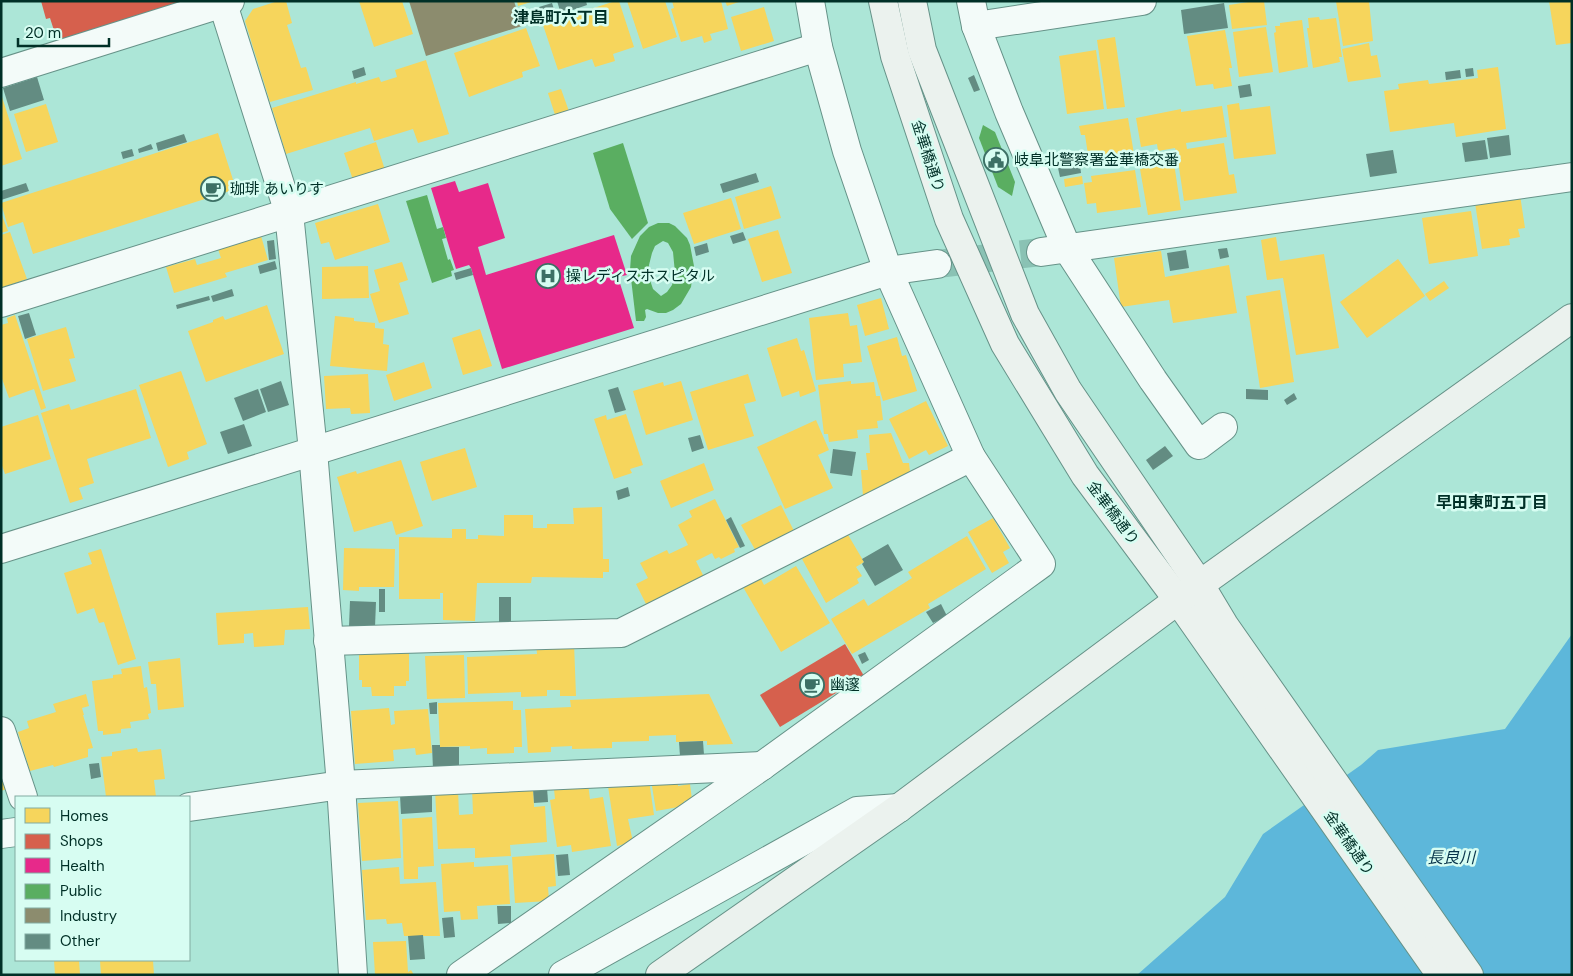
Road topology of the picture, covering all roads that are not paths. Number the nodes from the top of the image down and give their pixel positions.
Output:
1 (810, 1) edge
2 (883, 1) edge
3 (912, 1) edge
4 (1142, 1) edge
5 (225, 2) edge
6 (974, 14) edge
7 (818, 47) junction
8 (1, 73) edge
9 (1572, 177) edge
10 (290, 213) junction
11 (1067, 248) junction
12 (1041, 252) tunnel mouth
13 (937, 264) tunnel mouth
14 (888, 271) junction
15 (1, 303) edge
16 (1572, 318) edge
17 (1223, 427) dead end
18 (314, 451) junction
19 (971, 457) junction
20 (1, 549) edge
21 (1189, 593) junction
22 (1214, 631) junction
23 (328, 642) junction
24 (1, 731) edge
25 (762, 766) junction
26 (341, 785) junction
27 (24, 796) edge
28 (190, 808) edge
29 (899, 808) junction
30 (15, 832) edge
31 (1, 834) edge
32 (353, 975) edge
33 (461, 975) edge
34 (563, 975) edge
35 (660, 975) edge
36 (1441, 975) edge
37 (1469, 975) edge

1 - 7 street
2 - 21 street, 金華橋通り
3 - 21 street, 金華橋通り
4 - 6 street
5 - 8 street
5 - 10 street
6 - 11 street
7 - 10 street
7 - 14 street
9 - 11 street
10 - 15 street
10 - 18 street
11 - 12 street
11 - 17 street
13 - 14 street
14 - 18 street
14 - 19 street
16 - 21 street
18 - 20 street
18 - 23 street
19 - 23 street
19 - 25 street
21 - 22 street, 金華橋通り
21 - 29 street
22 - 36 street, 金華橋通り
22 - 37 street, 金華橋通り
23 - 26 street
24 - 27 street
25 - 26 street
25 - 33 street
26 - 28 street
26 - 32 street
29 - 34 street
29 - 35 street
30 - 31 street

